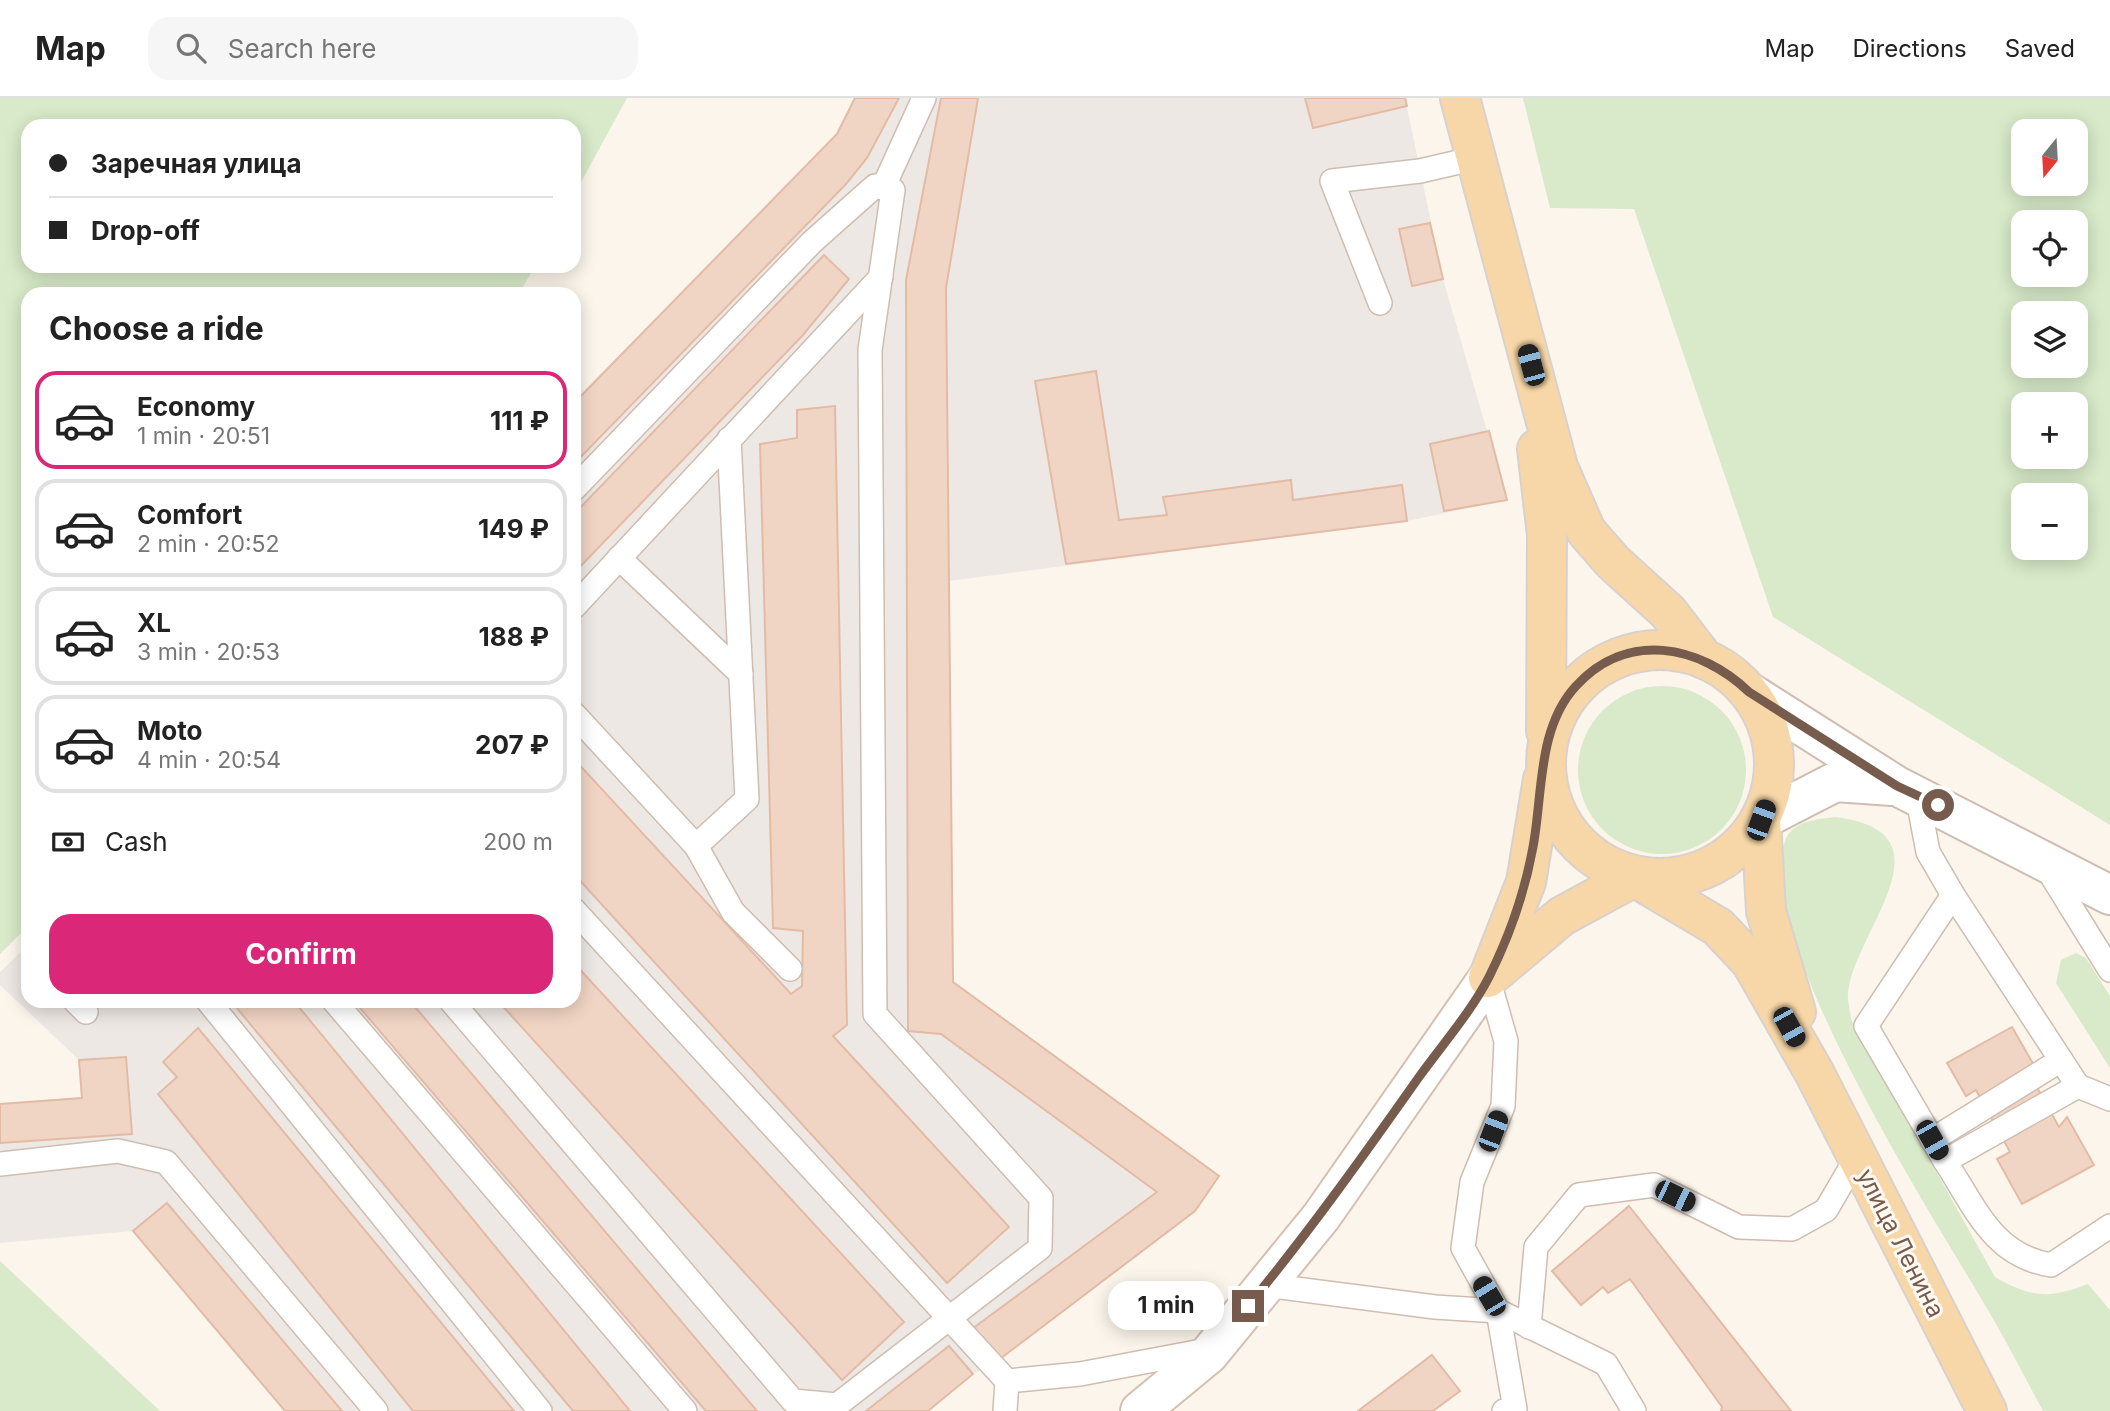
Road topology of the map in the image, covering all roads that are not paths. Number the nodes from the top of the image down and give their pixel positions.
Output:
1 (924, 98) edge
2 (1460, 98) edge
3 (1476, 158) junction
4 (883, 188) junction
5 (881, 277) junction
6 (1380, 303) dead end
7 (1524, 339) junction
8 (730, 439) junction
9 (581, 482) edge
10 (619, 558) junction
11 (581, 599) edge
12 (1704, 659) junction
13 (741, 674) junction
14 (1749, 692) junction
15 (581, 722) edge
16 (1545, 757) junction
17 (1907, 790) junction
18 (1761, 820) junction
19 (695, 846) junction
20 (2041, 859) junction
21 (1634, 877) junction
22 (1953, 895) junction
23 (2110, 895) edge
24 (581, 918) edge
25 (790, 969) dead end
26 (2110, 970) edge
27 (1488, 978) junction
28 (214, 1008) edge
29 (340, 1008) edge
30 (457, 1008) edge
31 (2061, 1060) junction
32 (1815, 1074) junction
33 (2078, 1086) junction
34 (2110, 1099) edge
35 (1932, 1140) junction
36 (1857, 1157) junction
37 (1945, 1161) junction
38 (0, 1164) edge
39 (2110, 1226) edge
40 (1265, 1285) junction
41 (1498, 1311) junction
42 (949, 1318) junction
43 (1529, 1326) junction
44 (1213, 1349) junction
45 (1007, 1381) junction
46 (376, 1411) edge
47 (540, 1411) edge
48 (685, 1411) edge
49 (1005, 1411) edge
50 (1140, 1411) edge
51 (1504, 1411) edge
52 (1634, 1411) edge
53 (1987, 1411) edge

1 - 4 lane
2 - 3 main road
3 - 6 lane
3 - 7 main road
4 - 5 lane
4 - 9 lane
5 - 8 lane
5 - 42 lane
7 - 12 main road
7 - 16 main road
8 - 10 lane
8 - 13 lane
10 - 11 lane
10 - 13 lane
12 - 14 main road
12 - 16 main road
13 - 19 lane
14 - 17 main road
14 - 18 main road
15 - 19 lane
16 - 21 main road
16 - 27 main road
17 - 18 main road
17 - 20 main road
17 - 22 lane
18 - 21 main road
18 - 32 main road
19 - 25 lane
20 - 23 main road
20 - 26 lane
21 - 27 main road
21 - 32 main road
22 - 31 lane
22 - 35 lane
24 - 42 lane
27 - 40 main road
27 - 41 lane
28 - 47 lane
29 - 48 lane
30 - 42 lane
31 - 33 lane
31 - 35 lane
32 - 36 main road, улица Ленина
33 - 34 lane
33 - 37 lane
35 - 37 lane
36 - 43 lane
36 - 53 main road, улица Ленина
37 - 39 lane
38 - 46 lane
40 - 41 lane
40 - 44 main road
41 - 43 lane
41 - 51 lane
42 - 45 lane
43 - 52 lane
44 - 45 lane
44 - 50 main road
45 - 49 lane

